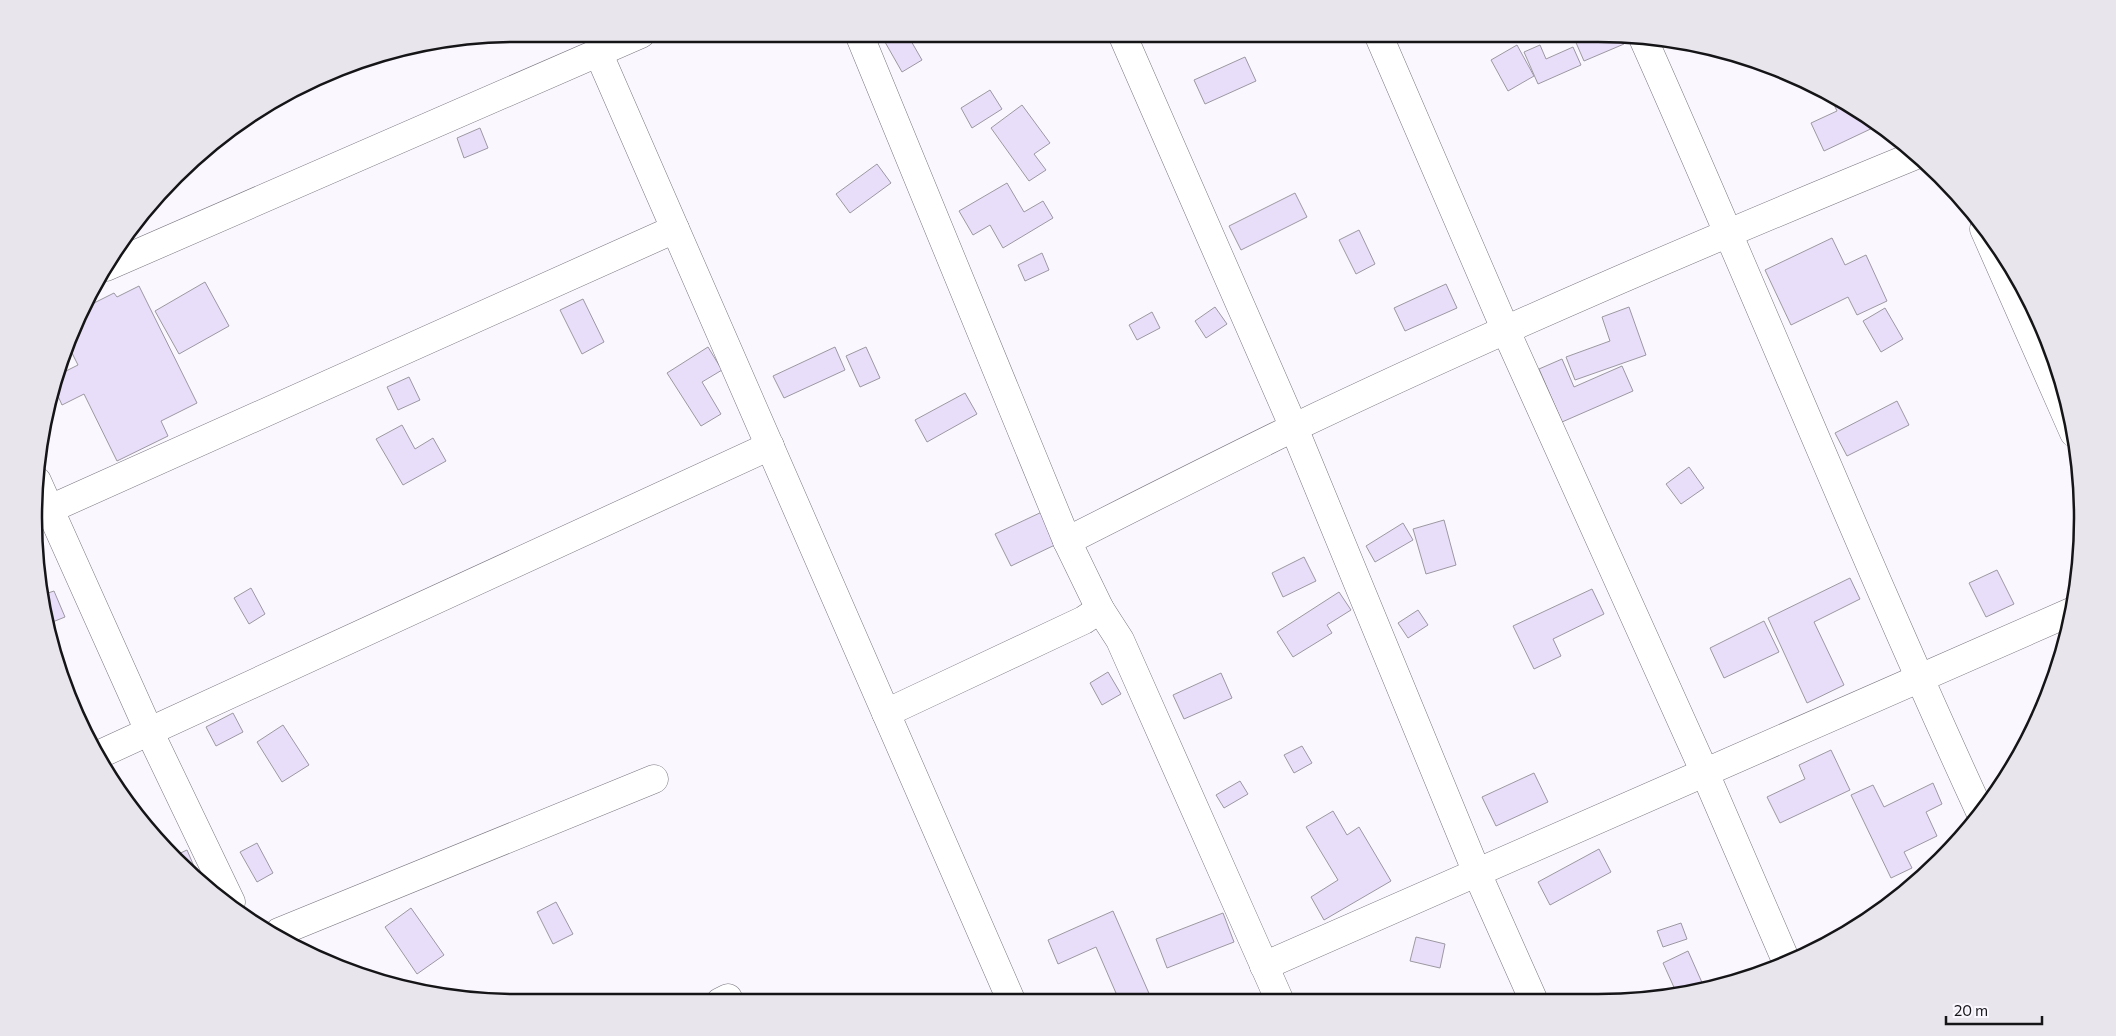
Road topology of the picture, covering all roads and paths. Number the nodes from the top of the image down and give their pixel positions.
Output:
1 (622, 42) edge
2 (862, 42) edge
3 (1125, 42) edge
4 (1381, 42) edge
5 (1646, 46) edge
6 (598, 52) junction
7 (1908, 158) edge
8 (675, 229) junction
9 (1729, 231) junction
10 (118, 262) edge
11 (1999, 264) edge
12 (1506, 331) junction
13 (2056, 393) edge
14 (1294, 428) junction
15 (770, 446) junction
16 (43, 495) edge
17 (50, 509) junction
18 (1067, 540) junction
19 (1100, 609) junction
20 (2063, 615) edge
21 (1919, 679) junction
22 (886, 713) junction
23 (149, 731) junction
24 (104, 752) edge
25 (1705, 773) junction
26 (654, 779) dead end
27 (1977, 805) edge
28 (1477, 873) junction
29 (227, 893) edge
30 (282, 931) edge
31 (1784, 955) edge
32 (1264, 966) junction
33 (1008, 994) edge
34 (1276, 994) edge
35 (1531, 994) edge

1 - 6 street
2 - 18 street
3 - 14 street
4 - 12 street
5 - 9 street
6 - 8 street
6 - 10 street
7 - 9 street
8 - 15 street
8 - 17 street
9 - 12 street
9 - 21 street
11 - 13 street
12 - 14 street
12 - 25 street
14 - 18 street
14 - 28 street
15 - 22 street
15 - 23 street
16 - 17 street
17 - 23 street
18 - 19 street
19 - 22 street
19 - 32 street
20 - 21 street
21 - 25 street
21 - 27 street
22 - 33 street
23 - 24 street
23 - 29 street
25 - 28 street
25 - 31 street
26 - 30 street
28 - 32 street
28 - 35 street
32 - 34 street

